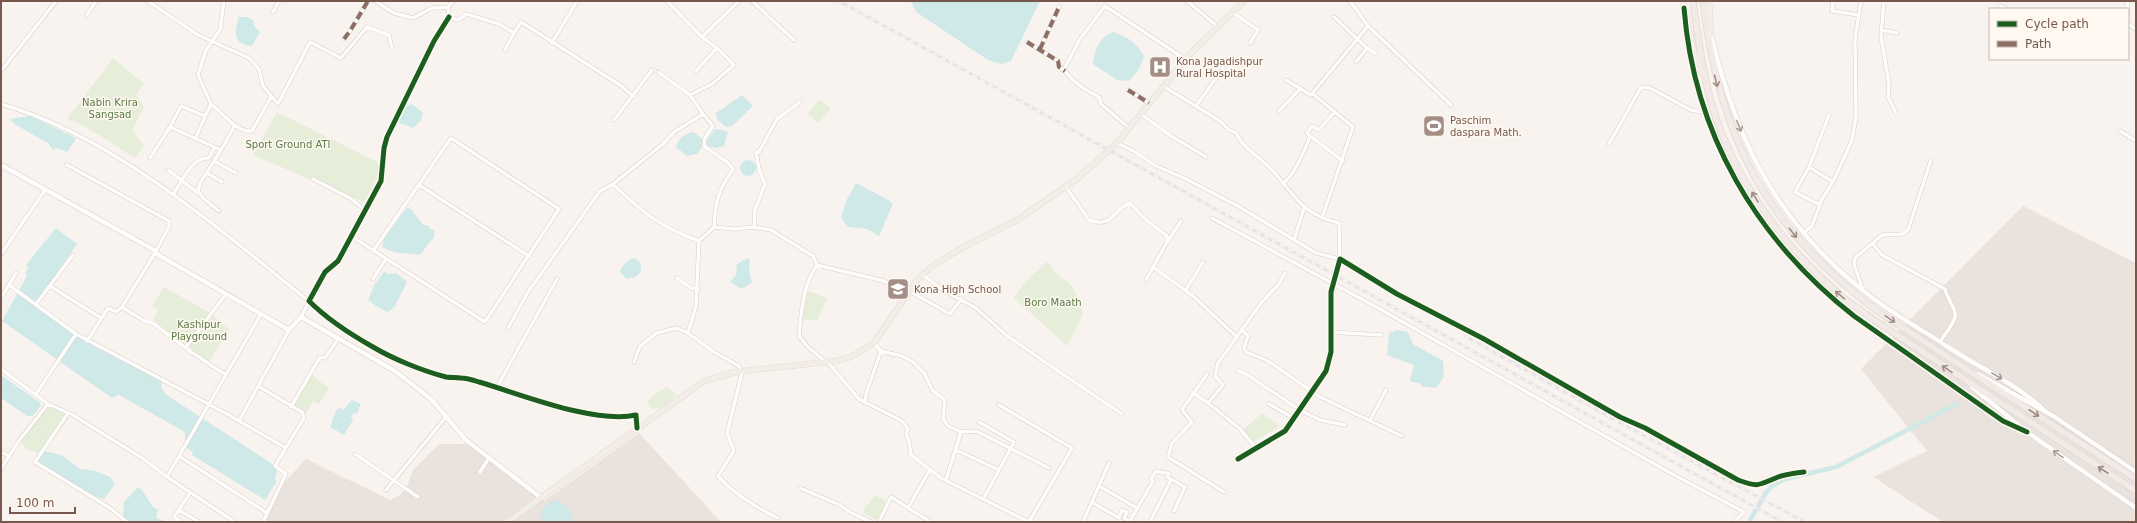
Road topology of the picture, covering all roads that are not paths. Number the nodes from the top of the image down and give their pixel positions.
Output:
1 (56, 1) edge
2 (96, 1) edge
3 (148, 1) edge
4 (224, 1) edge
5 (279, 1) edge
6 (368, 1) edge
7 (375, 1) edge
8 (454, 1) edge
9 (577, 1) edge
10 (667, 1) edge
11 (738, 1) edge
12 (752, 1) edge
13 (1108, 1) edge
14 (1187, 1) edge
15 (1244, 1) edge
16 (1350, 1) edge
17 (1683, 1) edge
18 (1693, 1) edge
19 (1703, 1) edge
20 (1709, 1) edge
21 (1833, 1) edge
22 (1861, 1) edge
23 (1884, 1) edge
24 (1105, 6) junction
25 (2000, 6) dead end
26 (448, 7) junction
27 (1059, 7) dead end
28 (1684, 8) junction
29 (2004, 8) edge
30 (273, 12) dead end
31 (1232, 12) junction
32 (87, 15) dead end
33 (1859, 15) junction
34 (449, 17) junction
35 (1334, 17) dead end
36 (1710, 21) junction
37 (1368, 26) junction
38 (1218, 27) junction
39 (1881, 30) junction
40 (514, 33) junction
41 (1897, 33) dead end
42 (702, 37) junction
43 (344, 39) dead end
44 (794, 40) dead end
45 (1357, 40) junction
46 (212, 42) junction
47 (1027, 42) dead end
48 (552, 43) junction
49 (1250, 43) dead end
50 (392, 48) dead end
51 (718, 48) junction
52 (1367, 48) junction
53 (1040, 49) junction
54 (506, 50) dead end
55 (1376, 54) dead end
56 (1185, 59) junction
57 (1227, 60) dead end
58 (1356, 62) dead end
59 (1712, 62) junction
60 (652, 70) dead end
61 (1, 71) edge
62 (696, 71) dead end
63 (1065, 71) junction
64 (658, 72) dead end
65 (1286, 80) dead end
66 (1163, 86) junction
67 (1300, 89) junction
68 (1128, 90) dead end
69 (1708, 92) junction
70 (1313, 94) junction
71 (690, 95) junction
72 (633, 96) junction
73 (271, 97) junction
74 (800, 102) dead end
75 (1149, 103) junction
76 (1, 104) edge
77 (211, 104) junction
78 (1451, 105) dead end
79 (1196, 106) junction
80 (1279, 111) dead end
81 (1335, 112) junction
82 (1707, 113) junction
83 (1896, 113) dead end
84 (703, 114) junction
85 (1141, 114) junction
86 (1829, 115) dead end
87 (205, 116) junction
88 (614, 120) dead end
89 (235, 125) junction
90 (170, 127) junction
91 (1129, 128) junction
92 (2120, 131) dead end
93 (1310, 136) junction
94 (195, 139) junction
95 (2136, 141) edge
96 (1117, 143) junction
97 (1609, 144) dead end
98 (214, 148) junction
99 (221, 150) junction
100 (1206, 157) dead end
101 (150, 158) dead end
102 (1931, 160) dead end
103 (1343, 161) junction
104 (214, 162) junction
105 (67, 165) dead end
106 (1809, 167) junction
107 (1, 169) edge
108 (168, 170) dead end
109 (207, 173) junction
110 (236, 173) dead end
111 (313, 179) dead end
112 (182, 181) junction
113 (222, 182) dead end
114 (1833, 182) junction
115 (613, 184) junction
116 (1283, 184) junction
117 (419, 185) junction
118 (1066, 187) junction
119 (45, 190) junction
120 (199, 194) junction
121 (173, 195) junction
122 (1820, 205) junction
123 (1304, 208) junction
124 (365, 210) junction
125 (219, 211) dead end
126 (1212, 218) dead end
127 (1322, 218) junction
128 (1181, 221) dead end
129 (714, 227) junction
130 (754, 227) junction
131 (1803, 233) junction
132 (351, 236) junction
133 (1294, 240) junction
134 (699, 242) junction
135 (1167, 242) junction
136 (1873, 244) junction
137 (373, 251) junction
138 (155, 252) junction
139 (1, 254) edge
140 (73, 254) dead end
141 (529, 256) junction
142 (386, 259) junction
143 (1340, 260) junction
144 (1203, 262) dead end
145 (816, 265) junction
146 (1153, 267) junction
147 (16, 273) dead end
148 (1285, 273) dead end
149 (1336, 273) dead end
150 (923, 275) junction
151 (677, 278) dead end
152 (1334, 278) dead end
153 (373, 279) dead end
154 (557, 279) dead end
155 (1146, 280) dead end
156 (1333, 283) junction
157 (9, 285) junction
158 (50, 286) junction
159 (698, 289) junction
160 (1186, 290) junction
161 (1864, 291) junction
162 (908, 292) junction
163 (226, 294) junction
164 (1, 298) edge
165 (961, 299) junction
166 (309, 301) junction
167 (36, 304) junction
168 (122, 307) junction
169 (261, 314) junction
170 (301, 317) junction
171 (101, 318) junction
172 (508, 328) dead end
173 (289, 330) junction
174 (1242, 330) junction
175 (1330, 332) junction
176 (688, 333) junction
177 (76, 334) junction
178 (1381, 335) dead end
179 (1237, 338) junction
180 (338, 339) junction
181 (87, 340) junction
182 (1940, 342) junction
183 (874, 343) junction
184 (186, 347) junction
185 (881, 350) junction
186 (1954, 361) junction
187 (634, 362) dead end
188 (826, 362) junction
189 (1, 369) edge
190 (1238, 371) dead end
191 (742, 372) junction
192 (1207, 374) dead end
193 (226, 375) junction
194 (1963, 380) junction
195 (258, 386) junction
196 (498, 387) junction
197 (1386, 390) dead end
198 (1312, 392) junction
199 (1193, 393) junction
200 (36, 394) junction
201 (865, 403) junction
202 (1208, 403) junction
203 (48, 404) junction
204 (1269, 404) dead end
205 (208, 405) junction
206 (999, 405) dead end
207 (292, 407) junction
208 (1300, 410) junction
209 (2046, 412) junction
210 (68, 413) junction
211 (1122, 414) dead end
212 (446, 417) junction
213 (1294, 419) junction
214 (1370, 420) junction
215 (239, 422) junction
216 (978, 422) dead end
217 (1345, 425) dead end
218 (637, 428) junction
219 (961, 432) junction
220 (2027, 432) junction
221 (1402, 436) dead end
222 (286, 448) junction
223 (1256, 448) junction
224 (1012, 449) junction
225 (956, 450) junction
226 (1, 452) edge
227 (355, 454) dead end
228 (9, 456) junction
229 (179, 456) junction
230 (489, 458) junction
231 (1238, 459) dead end
232 (1109, 463) dead end
233 (1049, 468) dead end
234 (1, 469) edge
235 (999, 470) junction
236 (929, 471) junction
237 (480, 472) dead end
238 (1804, 472) dead end
239 (2136, 472) edge
240 (167, 477) junction
241 (2136, 479) edge
242 (946, 480) junction
243 (1171, 480) junction
244 (394, 481) junction
245 (1099, 486) junction
246 (800, 488) dead end
247 (386, 490) dead end
248 (2136, 491) edge
249 (1224, 492) dead end
250 (190, 493) junction
251 (418, 497) dead end
252 (540, 497) junction
253 (984, 498) junction
254 (1093, 503) junction
255 (908, 508) junction
256 (1137, 508) junction
257 (2136, 508) edge
258 (179, 510) junction
259 (1174, 511) dead end
260 (267, 513) junction
261 (778, 518) dead end
262 (127, 522) edge
263 (181, 522) edge
264 (199, 522) edge
265 (235, 522) edge
266 (263, 522) edge
267 (507, 522) edge
268 (871, 522) edge
269 (879, 522) edge
270 (931, 522) edge
271 (1029, 522) edge
272 (1083, 522) edge
273 (1150, 522) edge
274 (1734, 522) edge

1 - 61 street
2 - 32 street
3 - 46 street
4 - 46 street
5 - 30 street
6 - 43 street
7 - 26 street
8 - 26 street
9 - 48 street
10 - 42 street
11 - 42 street
12 - 44 street
13 - 24 street
14 - 38 street
15 - 31 main road
16 - 37 street
17 - 28 main road
18 - 69 highway
19 - 59 highway
20 - 36 main road
21 - 33 street
22 - 33 street
23 - 39 street
24 - 56 street
24 - 63 street
25 - 29 street
26 - 34 street
27 - 53 street
28 - 69 main road
28 - 82 street
31 - 38 main road
31 - 49 street
33 - 114 street
34 - 40 street
34 - 124 street
35 - 45 street
36 - 59 main road
36 -> 131 street
37 - 45 street
37 - 78 street
38 - 56 main road
39 - 41 street
39 - 83 street
40 - 48 street
40 - 54 street
42 - 51 street
45 - 52 street
45 - 70 street
46 - 73 street
46 - 77 street
47 - 53 street
48 - 72 street
50 - 73 street
51 - 62 street
51 - 71 street
52 - 55 street
52 - 58 street
53 - 63 street
56 - 66 main road
57 - 79 street
59 -> 186 highway
60 - 72 street
63 - 91 street
64 - 71 street
65 - 67 street
66 - 75 main road
66 - 79 street
67 - 70 street
67 - 80 street
68 - 75 street
194 -> 69 highway
70 - 81 street
71 - 84 street
72 - 88 street
73 - 89 street
74 - 130 street
75 - 85 main road
76 - 121 street
77 - 87 street
77 - 89 street
79 - 116 street
81 - 93 street
81 - 103 street
82 - 97 street
82 - 220 street
84 - 115 street
84 - 129 street
85 - 91 main road
85 - 100 street
86 - 106 street
87 - 90 street
87 - 94 street
89 - 99 street
90 - 94 street
90 - 101 street
91 - 96 main road
92 - 95 street
93 - 103 street
93 - 116 street
94 - 98 street
96 - 118 main road
96 - 133 street
98 - 99 street
98 - 112 street
99 - 104 street
102 - 136 street
103 - 127 street
104 - 109 street
104 - 110 street
105 - 138 street
106 - 114 street
106 - 122 street
107 - 119 street
108 - 112 street
109 - 113 street
109 - 120 street
111 - 124 street
112 - 120 street
112 - 121 street
114 - 122 street
115 - 134 street
115 - 172 street
116 - 123 street
117 - 137 street
117 - 141 street
117 - 141 street
118 - 135 street
118 - 150 main road
119 - 138 street
119 - 139 street
120 - 125 street
121 - 166 street
122 - 131 street
123 - 127 street
123 - 133 street
124 - 132 street
126 - 156 street
127 - 143 street
128 - 135 street
129 - 130 street
129 - 134 street
130 - 145 street
131 - 161 street
132 - 137 street
132 - 166 street
133 - 143 street
134 - 159 street
135 - 146 street
136 - 161 street
136 - 182 street
137 - 142 street
138 - 163 street
138 - 168 street
140 - 158 street
141 - 142 street
142 - 153 street
143 - 149 street
143 - 238 street
144 - 160 street
145 - 162 street
145 - 188 street
146 - 155 street
146 - 160 street
147 - 157 street
148 - 174 street
150 - 162 main road
150 - 165 street
151 - 159 street
152 - 156 street
154 - 196 street
156 - 175 street
156 - 274 street
157 - 164 street
157 - 167 street
158 - 167 street
158 - 171 street
159 - 176 street
160 - 179 street
161 - 182 street
162 - 165 street
162 - 183 main road
163 - 169 street
163 - 184 street
165 - 211 street
166 - 170 street
166 - 196 street
167 - 177 street
168 - 171 street
168 - 184 street
169 - 173 street
169 - 193 street
170 - 173 street
170 - 180 street
171 - 181 street
173 - 195 street
174 - 179 street
174 - 198 street
175 - 178 street
175 - 198 street
176 - 187 street
176 - 191 street
177 - 181 street
177 - 200 street
179 - 202 street
180 - 207 street
180 - 212 street
181 - 205 street
182 -> 209 street
183 - 185 street
183 - 188 main road
184 - 193 street
185 - 201 street
185 - 219 street
186 - 209 street
186 -> 241 highway
188 - 191 main road
188 - 201 street
189 - 200 street
190 - 208 street
191 - 218 main road
191 - 261 street
192 - 199 street
193 - 205 street
194 - 220 street
248 -> 194 highway
195 - 207 street
195 - 215 street
196 - 218 street
197 - 214 street
198 - 208 street
198 - 214 street
199 - 202 street
199 - 249 street
200 - 203 street
201 - 236 street
202 - 223 street
203 - 210 street
203 - 228 street
204 - 213 street
205 - 215 street
205 - 229 street
206 - 271 street
207 - 222 street
208 - 213 street
208 - 217 street
209 - 239 street
210 - 240 street
210 - 262 street
212 - 230 street
212 - 244 street
213 - 223 street
214 - 221 street
215 - 222 street
216 - 224 street
218 - 252 main road
219 - 224 street
219 - 225 street
257 -> 220 street
222 - 260 street
223 - 231 street
224 - 233 street
224 - 235 street
225 - 235 street
225 - 242 street
226 - 228 street
227 - 244 street
228 - 234 street
229 - 240 street
229 - 260 street
230 - 237 street
230 - 252 street
232 - 245 street
235 - 253 street
236 - 242 street
236 - 255 street
240 - 250 street
242 - 253 street
243 - 256 street
243 - 259 street
243 - 273 street
244 - 247 street
244 - 251 street
245 - 254 street
245 - 256 street
246 - 268 street
250 - 258 street
250 - 265 street
252 - 267 main road
253 - 271 street
254 - 256 street
254 - 272 street
255 - 269 street
255 - 270 street
258 - 263 street
258 - 264 street
260 - 266 street

